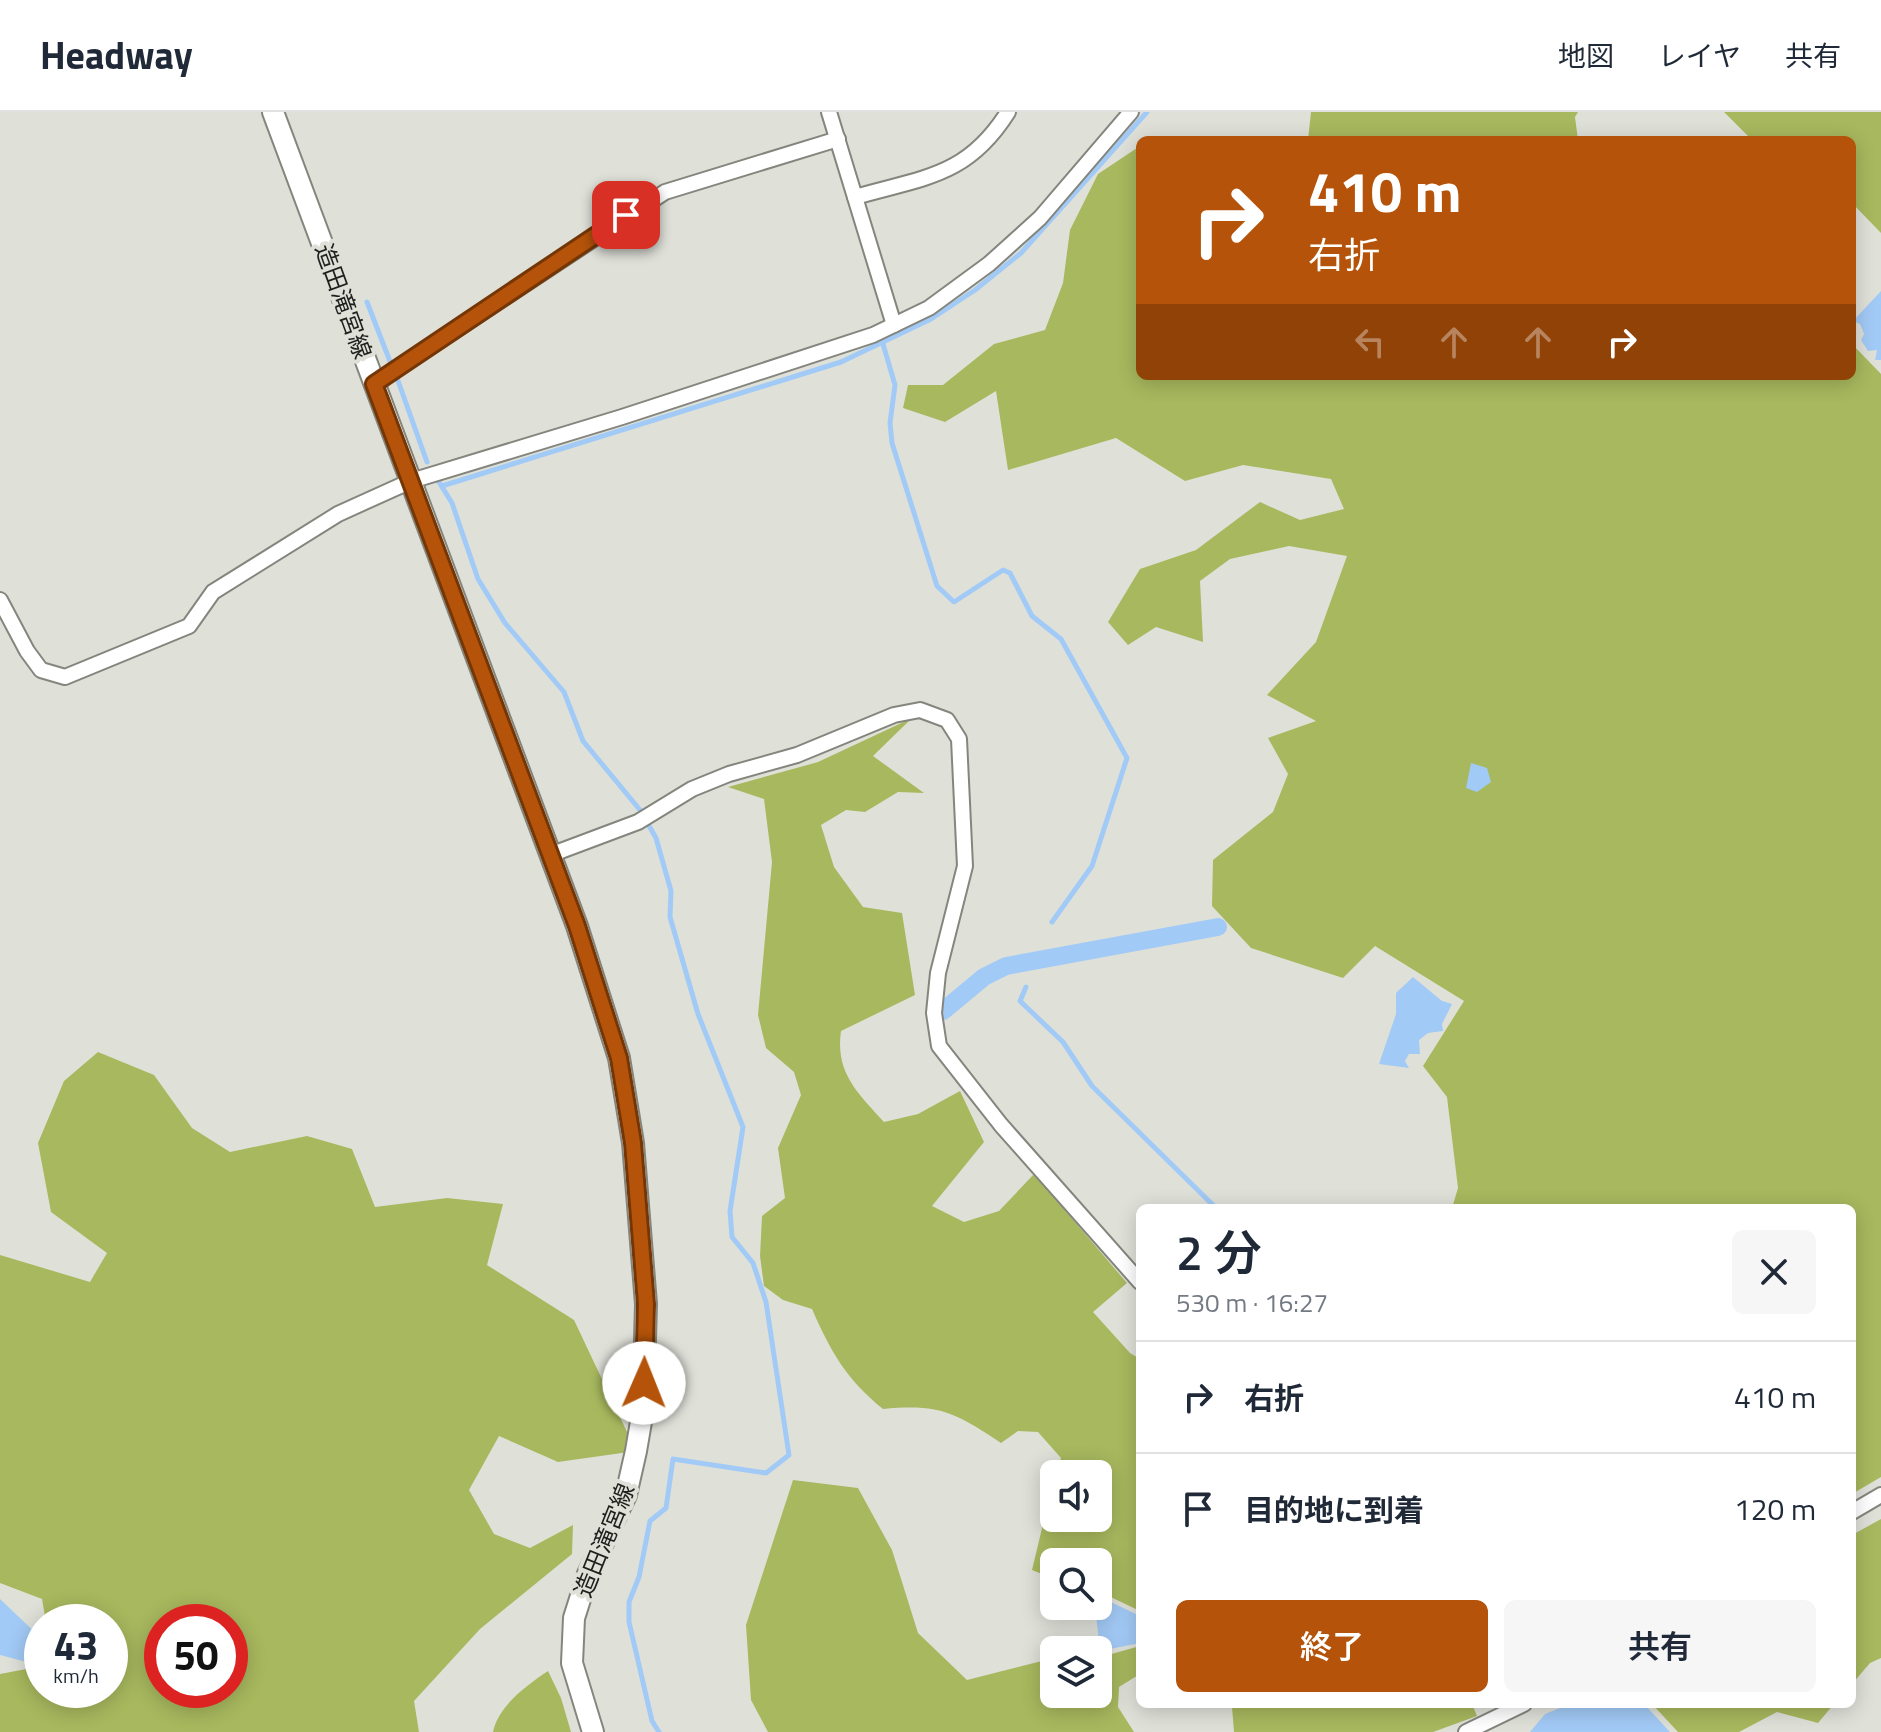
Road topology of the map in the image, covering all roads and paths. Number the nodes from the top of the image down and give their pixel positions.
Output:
1 (273, 112) edge
2 (829, 112) edge
3 (1008, 112) edge
4 (1131, 112) edge
5 (838, 139) junction
6 (855, 197) junction
7 (894, 325) junction
8 (374, 384) junction
9 (411, 481) junction
10 (0, 600) edge
11 (550, 855) junction
12 (1136, 1277) edge
13 (1881, 1495) edge
14 (1856, 1510) edge
15 (1500, 1711) edge
16 (593, 1732) edge
17 (1466, 1732) edge

1 - 8 main road, 造田滝宮線
2 - 5 street
3 - 6 street
4 - 7 street
5 - 6 street
5 - 8 street
6 - 7 street
7 - 9 street
8 - 9 main road, 造田滝宮線
9 - 10 street
9 - 11 main road, 造田滝宮線
11 - 12 street
11 - 16 main road, 造田滝宮線
13 - 14 street
15 - 17 street

